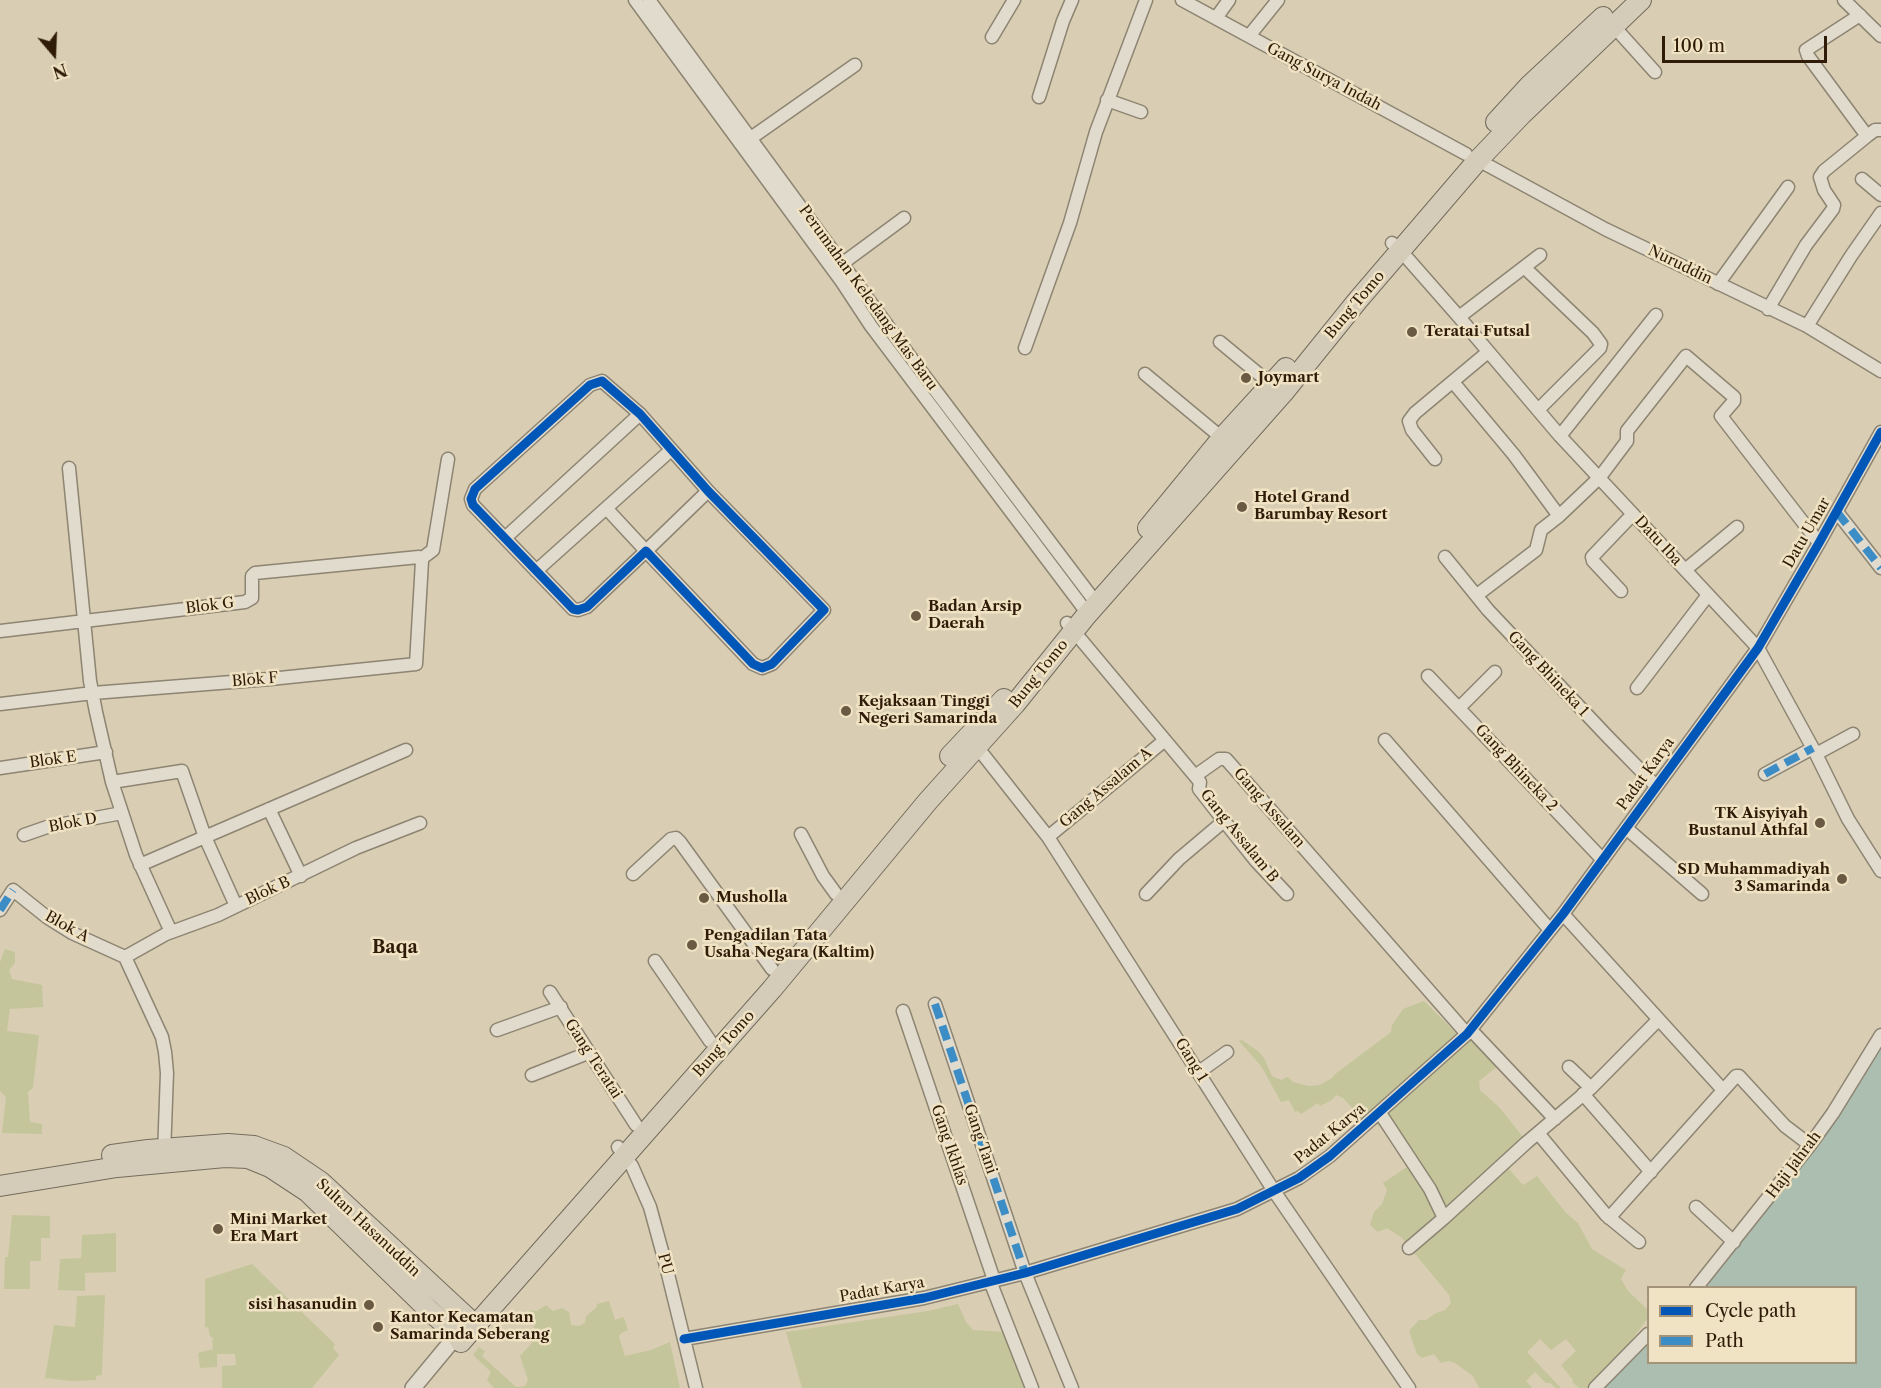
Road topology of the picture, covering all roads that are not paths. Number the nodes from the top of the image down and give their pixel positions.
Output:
1 (635, 0) edge
2 (649, 0) edge
3 (1014, 0) edge
4 (1072, 0) edge
5 (1146, 0) edge
6 (1182, 0) edge
7 (1230, 0) edge
8 (1278, 0) edge
9 (1624, 0) edge
10 (1641, 0) edge
11 (1844, 0) edge
12 (1860, 15) junction
13 (1216, 18) junction
14 (1609, 21) junction
15 (1249, 36) junction
16 (1881, 36) edge
17 (992, 37) dead end
18 (855, 65) dead end
19 (1655, 72) dead end
20 (1039, 97) dead end
21 (1107, 100) junction
22 (1141, 112) dead end
23 (1881, 130) edge
24 (1867, 136) junction
25 (751, 138) junction
26 (1472, 157) junction
27 (1862, 179) dead end
28 (1788, 187) dead end
29 (1881, 195) edge
30 (1881, 213) edge
31 (904, 218) dead end
32 (1396, 247) junction
33 (1540, 255) dead end
34 (843, 263) junction
35 (1525, 268) junction
36 (847, 278) junction
37 (1718, 285) junction
38 (1354, 296) junction
39 (1768, 309) junction
40 (1656, 315) dead end
41 (1459, 317) junction
42 (1807, 326) junction
43 (1220, 342) dead end
44 (1025, 348) dead end
45 (1488, 352) junction
46 (1881, 371) edge
47 (1144, 374) dead end
48 (1453, 382) junction
49 (1272, 385) junction
50 (1538, 410) junction
51 (640, 414) junction
52 (1881, 432) edge
53 (1234, 433) junction
54 (1560, 436) junction
55 (671, 450) junction
56 (448, 459) dead end
57 (1435, 459) dead end
58 (69, 468) dead end
59 (1600, 477) junction
60 (708, 491) junction
61 (607, 509) junction
62 (1837, 512) junction
63 (1633, 514) junction
64 (1559, 516) junction
65 (1737, 527) dead end
66 (505, 538) junction
67 (1820, 543) junction
68 (646, 551) junction
69 (1445, 557) dead end
70 (420, 558) junction
71 (1881, 568) edge
72 (1685, 570) junction
73 (536, 571) junction
74 (1621, 591) dead end
75 (1477, 595) junction
76 (1708, 595) junction
77 (1089, 605) junction
78 (85, 622) junction
79 (1070, 627) junction
80 (0, 631) edge
81 (1758, 648) junction
82 (1495, 672) dead end
83 (1428, 676) dead end
84 (1637, 688) dead end
85 (93, 693) junction
86 (0, 704) edge
87 (1459, 708) junction
88 (1852, 734) dead end
89 (1165, 740) junction
90 (1385, 740) dead end
91 (972, 741) junction
92 (406, 750) dead end
93 (1815, 751) junction
94 (106, 752) junction
95 (0, 768) edge
96 (1765, 774) dead end
97 (1195, 776) junction
98 (112, 782) junction
99 (1656, 786) junction
100 (269, 809) junction
101 (122, 813) junction
102 (1224, 821) junction
103 (420, 823) dead end
104 (1626, 828) junction
105 (801, 834) dead end
106 (24, 835) dead end
107 (205, 837) junction
108 (1048, 837) junction
109 (1603, 860) junction
110 (140, 865) junction
111 (1881, 871) edge
112 (633, 874) dead end
113 (301, 876) junction
114 (836, 894) junction
115 (1146, 894) dead end
116 (1287, 894) dead end
117 (1702, 894) dead end
118 (236, 906) junction
119 (0, 910) edge
120 (1563, 914) junction
121 (1550, 930) junction
122 (174, 931) junction
123 (804, 941) junction
124 (125, 957) junction
125 (655, 961) dead end
126 (772, 969) junction
127 (550, 992) dead end
128 (934, 1004) dead end
129 (561, 1007) junction
130 (903, 1011) dead end
131 (1658, 1020) junction
132 (496, 1030) dead end
133 (1469, 1032) junction
134 (1881, 1035) edge
135 (710, 1041) junction
136 (1227, 1052) dead end
137 (588, 1053) junction
138 (1569, 1067) dead end
139 (1199, 1072) junction
140 (532, 1075) dead end
141 (1723, 1090) junction
142 (1587, 1091) junction
143 (1380, 1113) junction
144 (1555, 1119) junction
145 (636, 1125) junction
146 (1538, 1133) junction
147 (1810, 1145) junction
148 (621, 1152) junction
149 (163, 1156) junction
150 (1651, 1172) junction
151 (0, 1173) edge
152 (0, 1186) edge
153 (1274, 1191) junction
154 (1696, 1207) dead end
155 (1444, 1218) junction
156 (1609, 1218) junction
157 (1639, 1242) dead end
158 (1734, 1242) junction
159 (1409, 1248) dead end
160 (1025, 1273) junction
161 (992, 1280) junction
162 (1697, 1286) edge
163 (466, 1331) junction
164 (1647, 1336) edge
165 (684, 1339) junction
166 (413, 1388) edge
167 (696, 1388) edge
168 (1032, 1388) edge
169 (1072, 1388) edge
170 (1409, 1388) edge
171 (1595, 1388) edge

1 - 36 street
2 - 25 street, Perumahan Keledang Mas Baru
3 - 17 street
4 - 20 street
5 - 21 street
6 - 13 street, Gang Surya Indah
7 - 13 street
8 - 15 street
9 - 14 main road, Bung Tomo
10 - 14 main road, Bung Tomo
11 - 12 street
12 - 16 street
12 - 24 street
13 - 15 street, Gang Surya Indah
14 - 19 street
14 - 26 main road, Bung Tomo
15 - 26 street, Gang Surya Indah
18 - 25 street
21 - 22 street
21 - 44 street
23 - 24 street
24 - 39 street
25 - 34 street, Perumahan Keledang Mas Baru
26 - 32 main road, Bung Tomo
26 - 37 street, Nuruddin
27 - 29 street
28 - 37 street
30 - 42 street
31 - 34 street
32 - 38 main road, Bung Tomo
32 - 41 street, Datu Iba
33 - 35 street
34 - 36 street, Perumahan Keledang Mas Baru
35 - 41 street
35 - 50 street
36 - 77 street
37 - 39 street, Nuruddin
38 - 49 main road, Bung Tomo
38 - 53 main road, Bung Tomo
39 - 42 street, Nuruddin
40 - 54 street
41 - 45 street, Datu Iba
42 - 46 street, Nuruddin
43 - 49 street
45 - 48 street
45 - 50 street, Datu Iba
47 - 53 street
48 - 57 street
48 - 64 street
49 - 53 main road, Bung Tomo
50 - 54 street, Datu Iba
51 - 55 street
51 - 66 street
51 - 66 street
52 - 62 street, Datu Umar
53 - 77 main road, Bung Tomo
54 - 59 street, Datu Iba
55 - 60 street
55 - 61 street
56 - 70 street
58 - 78 street
59 - 63 street, Datu Iba
59 - 64 street
59 - 67 street
60 - 68 street
60 - 68 street
61 - 68 street
61 - 73 street
62 - 67 street, Datu Umar
62 - 71 street
63 - 72 street, Datu Iba
63 - 74 street
64 - 75 street
65 - 72 street
66 - 73 street
67 - 81 street, Datu Umar
68 - 73 street
69 - 75 street, Gang Bhineka 1
70 - 78 street, Blok G
70 - 85 street, Blok F
72 - 76 street, Datu Iba
75 - 99 street, Gang Bhineka 1
76 - 81 street, Datu Iba
76 - 84 street
77 - 79 main road, Bung Tomo
78 - 80 street
78 - 85 street
79 - 89 street
79 - 91 main road, Bung Tomo
81 - 93 street, Datu Iba
81 - 99 street, Padat Karya
82 - 87 street
83 - 87 street, Gang Bhineka 2
85 - 86 street, Blok F
85 - 94 street
87 - 109 street, Gang Bhineka 2
88 - 93 street
89 - 97 street
89 - 108 street, Gang Assalam A
90 - 121 street
91 - 108 street, Gang 1
91 - 114 main road, Bung Tomo
91 - 123 main road, Bung Tomo
92 - 100 street
93 - 96 street
93 - 111 street, Datu Iba
94 - 95 street, Blok E
94 - 98 street
97 - 102 street, Gang Assalam B
97 - 133 street, Gang Assalam
98 - 101 street
98 - 107 street
99 - 104 street, Padat Karya
100 - 107 street
100 - 113 street
101 - 106 street, Blok D
101 - 110 street
102 - 115 street
102 - 116 street, Gang Assalam B
103 - 113 street, Blok B
104 - 109 street, Padat Karya
104 - 117 street
105 - 114 street
107 - 110 street
107 - 118 street
108 - 139 street, Gang 1
109 - 120 street, Padat Karya
110 - 122 street
112 - 126 street
113 - 118 street, Blok B
114 - 123 main road, Bung Tomo
118 - 122 street, Blok B
119 - 124 street, Blok A
120 - 121 street, Padat Karya
120 - 131 street
121 - 133 street, Padat Karya
122 - 124 street, Blok B
123 - 126 main road, Bung Tomo
123 - 148 main road, Bung Tomo
124 - 149 street
125 - 135 street
126 - 135 main road, Bung Tomo
127 - 129 street, Gang Teratai
128 - 160 street, Gang Tani
129 - 132 street
129 - 137 street, Gang Teratai
130 - 161 street, Gang Ikhlas
131 - 141 street
131 - 142 street
133 - 143 street, Padat Karya
133 - 144 street
134 - 147 street, Haji Jahrah
135 - 145 main road, Bung Tomo
136 - 139 street
137 - 140 street
137 - 145 street, Gang Teratai
138 - 142 street
139 - 153 street, Gang 1
141 - 147 street
141 - 150 street
142 - 144 street
142 - 150 street
143 - 153 street, Padat Karya
143 - 155 street
144 - 146 street
145 - 148 main road, Bung Tomo
146 - 155 street
146 - 156 street
147 - 158 street, Haji Jahrah
148 - 163 main road, Bung Tomo
148 - 165 street, PU
149 - 151 main road, Sultan Hasanuddin
149 - 152 main road, Sultan Hasanuddin
149 - 163 main road, Sultan Hasanuddin
150 - 156 street
153 - 160 street, Padat Karya
153 - 170 street, Gang 1
154 - 158 street
155 - 159 street
156 - 157 street
158 - 162 street, Haji Jahrah
160 - 161 street, Padat Karya
160 - 169 street, Gang Tani
161 - 165 street, Padat Karya
161 - 168 street, Gang Ikhlas
163 - 166 street, Bung Tomo
164 - 171 street
165 - 167 street, PU

